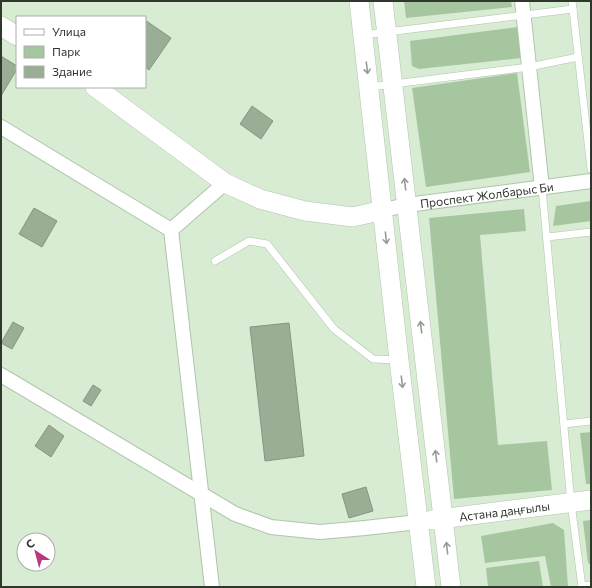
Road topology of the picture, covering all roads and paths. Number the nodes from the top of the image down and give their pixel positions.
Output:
1 (360, 1) edge
2 (384, 1) edge
3 (522, 1) edge
4 (572, 1) edge
5 (573, 9) junction
6 (524, 16) junction
7 (1, 26) edge
8 (387, 32) junction
9 (16, 35) edge
10 (363, 35) junction
11 (578, 57) junction
12 (529, 67) junction
13 (393, 84) junction
14 (96, 88) edge
15 (369, 88) junction
16 (1, 127) edge
17 (590, 144) edge
18 (591, 169) edge
19 (591, 181) edge
20 (225, 182) junction
21 (542, 188) junction
22 (407, 205) junction
23 (383, 210) junction
24 (171, 230) junction
25 (591, 232) edge
26 (547, 237) junction
27 (215, 261) dead end
28 (399, 360) junction
29 (1, 375) edge
30 (591, 421) edge
31 (564, 424) junction
32 (202, 495) junction
33 (591, 500) edge
34 (571, 503) junction
35 (443, 518) junction
36 (418, 522) junction
37 (591, 585) edge
38 (582, 586) edge
39 (212, 587) edge
40 (426, 587) edge
41 (451, 587) edge

1 - 10 main road
2 - 8 main road
3 - 6 street
4 - 5 lane
5 - 6 lane
5 - 11 lane
6 - 8 lane
6 - 12 street
7 - 9 main road
8 - 10 lane
8 - 13 main road
10 -> 15 main road
11 - 12 lane
11 - 17 lane
12 - 13 lane
12 - 21 street
13 - 15 lane
22 -> 13 main road
14 - 20 main road
15 - 23 main road
16 - 24 street
17 - 18 lane
19 - 21 street, Проспект Жолбарыс Би
20 - 23 main road
20 - 24 street
21 - 22 street, Проспект Жолбарыс Би
21 - 26 lane
22 - 23 street, Проспект Жолбарыс Би
35 -> 22 main road
23 -> 28 main road
24 - 32 street
25 - 26 lane
26 - 31 lane
27 - 28 lane
28 -> 36 main road
29 - 32 street
30 - 31 lane
31 - 34 lane
32 - 36 street
32 - 39 street
33 - 34 main road, Астана даңғылы
34 - 35 main road, Астана даңғылы
34 - 38 lane
35 - 36 main road, Астана даңғылы
41 -> 35 main road
36 - 40 main road
37 - 38 lane

